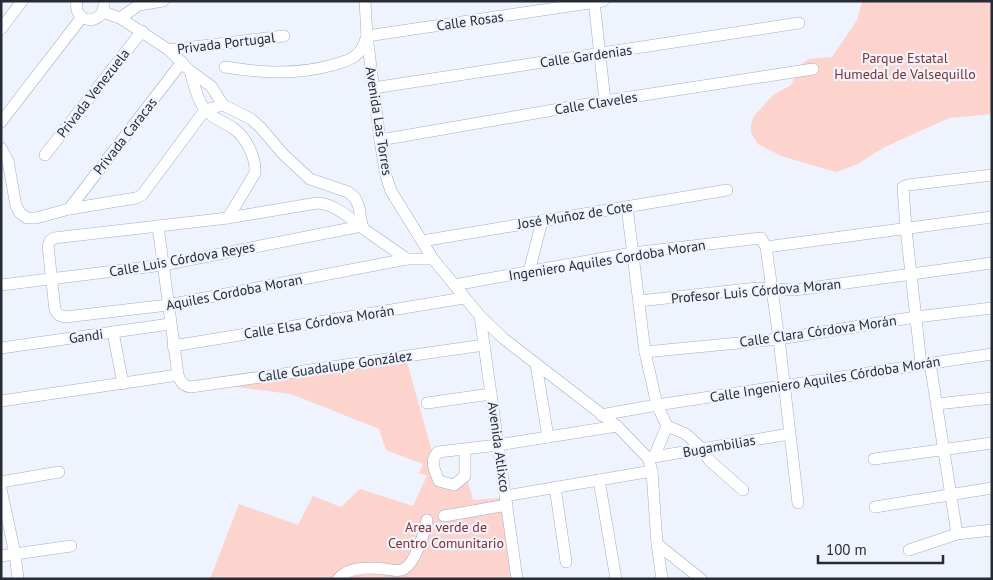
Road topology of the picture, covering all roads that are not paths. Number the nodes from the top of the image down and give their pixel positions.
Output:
1 (22, 1) edge
2 (76, 1) edge
3 (163, 1) edge
4 (365, 1) edge
5 (597, 2) edge
6 (104, 6) edge
7 (82, 17) junction
8 (120, 18) junction
9 (799, 24) dead end
10 (1, 29) edge
11 (142, 31) junction
12 (284, 36) dead end
13 (367, 36) junction
14 (169, 50) junction
15 (601, 54) junction
16 (182, 62) junction
17 (225, 68) dead end
18 (813, 69) dead end
19 (190, 71) junction
20 (373, 88) junction
21 (606, 101) junction
22 (223, 105) junction
23 (205, 110) junction
24 (1, 122) edge
25 (380, 140) junction
26 (1, 148) edge
27 (45, 155) dead end
28 (992, 175) edge
29 (727, 190) dead end
30 (627, 207) junction
31 (69, 209) junction
32 (992, 217) edge
33 (228, 218) junction
34 (542, 221) junction
35 (158, 226) junction
36 (362, 226) junction
37 (906, 229) junction
38 (422, 241) junction
39 (764, 242) junction
40 (632, 253) junction
41 (407, 259) junction
42 (433, 259) junction
43 (992, 263) edge
44 (162, 265) junction
45 (529, 272) junction
46 (911, 274) junction
47 (52, 279) junction
48 (1, 285) edge
49 (454, 286) junction
50 (772, 289) junction
51 (464, 298) junction
52 (639, 302) junction
53 (168, 306) junction
54 (992, 308) edge
55 (480, 316) junction
56 (916, 317) junction
57 (170, 324) junction
58 (113, 332) junction
59 (779, 339) junction
60 (484, 345) junction
61 (173, 346) junction
62 (1, 348) edge
63 (644, 352) junction
64 (992, 354) edge
65 (536, 364) junction
66 (926, 364) junction
67 (178, 375) junction
68 (123, 384) junction
69 (785, 385) junction
70 (491, 394) junction
71 (992, 398) edge
72 (1, 400) edge
73 (427, 403) dead end
74 (937, 404) junction
75 (658, 405) junction
76 (601, 415) junction
77 (617, 426) junction
78 (667, 426) junction
79 (790, 434) junction
80 (548, 438) junction
81 (992, 443) edge
82 (498, 445) junction
83 (701, 448) junction
84 (465, 449) dead end
85 (944, 449) junction
86 (651, 458) junction
87 (874, 459) dead end
88 (652, 471) junction
89 (59, 472) dead end
90 (599, 480) junction
91 (1, 482) edge
92 (555, 487) junction
93 (992, 488) edge
94 (1, 489) edge
95 (744, 490) dead end
96 (951, 494) junction
97 (506, 500) junction
98 (798, 503) dead end
99 (876, 507) dead end
100 (444, 516) dead end
101 (427, 520) dead end
102 (992, 530) edge
103 (957, 534) junction
104 (657, 544) junction
105 (71, 546) dead end
106 (909, 550) dead end
107 (15, 554) junction
108 (1, 556) edge
109 (566, 562) dead end
110 (18, 579) edge
111 (338, 579) edge
112 (517, 579) edge
113 (616, 579) edge
114 (662, 579) edge
115 (701, 579) edge

1 - 10 street
2 - 7 street
3 - 8 street
4 - 13 street, Avenida Las Torres
5 - 13 street, Calle Rosas
5 - 15 street
6 - 7 street
6 - 8 street
7 - 24 street
8 - 11 street
9 - 15 street, Calle Gardenias
11 - 14 street
11 - 27 street, Privada Venezuela
12 - 14 street, Privada Portugal
13 - 17 street
13 - 20 street, Avenida Las Torres
14 - 16 street
15 - 20 street, Calle Gardenias
15 - 21 street
16 - 19 street
16 - 31 street, Privada Caracas
18 - 21 street, Calle Claveles
19 - 22 street
19 - 23 street
20 - 25 street, Avenida Las Torres
21 - 25 street, Calle Claveles
22 - 23 street
22 - 36 street
23 - 31 street
23 - 33 street
25 - 38 street, Avenida Las Torres
26 - 31 street
28 - 37 street
29 - 30 street, José Muñoz de Cote
30 - 34 street, José Muñoz de Cote
30 - 40 street
32 - 37 street, Ingeniero Aquiles Cordoba Moran
33 - 35 street
33 - 36 street
34 - 38 street, José Muñoz de Cote
34 - 45 street
35 - 44 street
35 - 47 street
36 - 41 street
36 - 44 street, Calle Luis Córdova Reyes
37 - 39 street, Ingeniero Aquiles Cordoba Moran
37 - 46 street
38 - 42 street, Avenida Las Torres
39 - 40 street, Ingeniero Aquiles Cordoba Moran
39 - 50 street
40 - 45 street, Ingeniero Aquiles Cordoba Moran
40 - 52 street
41 - 42 street, Aquiles Cordoba Moran
41 - 53 street, Aquiles Cordoba Moran
42 - 49 street, Avenida Las Torres
43 - 46 street, Profesor Luis Córdova Moran
44 - 47 street, Calle Luis Córdova Reyes
44 - 53 street
45 - 49 street, Ingeniero Aquiles Cordoba Moran
46 - 50 street, Profesor Luis Córdova Moran
46 - 56 street
47 - 48 street, Calle Luis Córdova Reyes
47 - 53 street, Aquiles Cordoba Moran
49 - 51 street, Avenida Las Torres
50 - 52 street, Profesor Luis Córdova Moran
50 - 59 street
51 - 55 street, Avenida Las Torres
51 - 61 street, Calle Elsa Córdova Morán
52 - 63 street
53 - 57 street
54 - 56 street, Calle Clara Córdova Morán
55 - 60 street, Avenida Atlixco
55 - 65 street, Avenida Las Torres
56 - 59 street, Calle Clara Córdova Morán
56 - 66 street
57 - 58 street, Gandi
57 - 61 street
58 - 62 street, Gandi
58 - 68 street
59 - 63 street, Calle Clara Córdova Morán
59 - 69 street
60 - 67 street, Calle Guadalupe González
60 - 70 street, Avenida Atlixco
61 - 67 street
63 - 75 street
64 - 66 street, Calle Ingeniero Aquiles Córdoba Morán
65 - 76 street, Avenida Las Torres
65 - 80 street
66 - 69 street, Calle Ingeniero Aquiles Córdoba Morán
66 - 74 street
67 - 68 street
68 - 72 street
69 - 75 street, Calle Ingeniero Aquiles Córdoba Morán
69 - 79 street
70 - 73 street
70 - 82 street, Avenida Atlixco
71 - 74 street
74 - 85 street
75 - 76 street, Calle Ingeniero Aquiles Córdoba Morán
75 - 78 street
76 - 77 street, Avenida Las Torres
77 - 80 street
77 - 86 street, Avenida Las Torres
78 - 83 street
78 - 86 street
79 - 83 street, Bugambilias
79 - 98 street
80 - 82 street
81 - 85 street
82 - 84 street
82 - 97 street, Avenida Atlixco
83 - 86 street, Bugambilias
83 - 95 street
85 - 87 street
85 - 96 street
86 - 88 street
88 - 90 street
88 - 104 street
89 - 91 street
90 - 92 street
90 - 113 street
92 - 97 street
92 - 109 street
93 - 96 street
94 - 107 street
96 - 99 street
96 - 103 street
97 - 100 street
97 - 112 street, Avenida Atlixco
101 - 111 street
102 - 103 street
103 - 106 street
104 - 114 street
104 - 115 street
105 - 107 street
107 - 108 street
107 - 110 street

